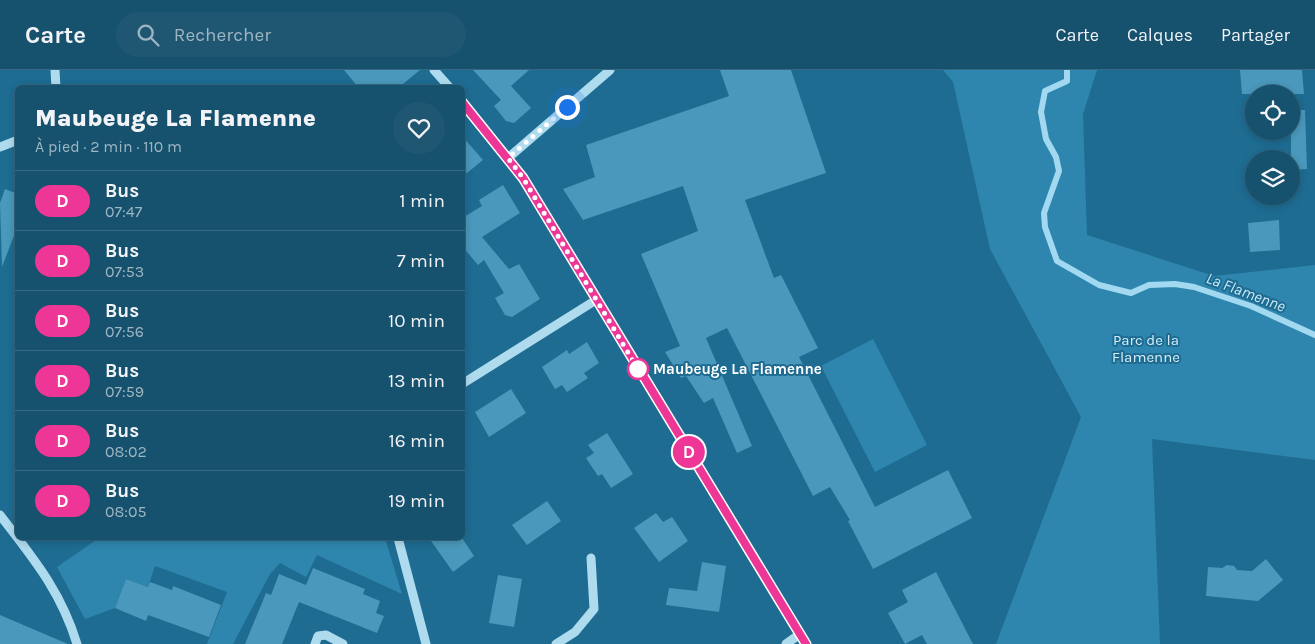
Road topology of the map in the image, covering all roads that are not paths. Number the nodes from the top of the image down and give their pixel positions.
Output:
1 (55, 70) edge
2 (434, 70) edge
3 (610, 70) edge
4 (56, 85) edge
5 (447, 85) edge
6 (465, 106) edge
7 (15, 141) edge
8 (0, 146) edge
9 (508, 158) junction
10 (596, 300) junction
11 (465, 382) edge
12 (0, 515) edge
13 (15, 535) edge
14 (19, 540) edge
15 (399, 540) edge
16 (591, 558) dead end
17 (800, 634) junction
18 (78, 644) edge
19 (315, 644) edge
20 (343, 644) edge
21 (426, 644) edge
22 (556, 644) edge
23 (786, 644) edge
24 (806, 644) edge

1 - 4 street
2 - 5 street
3 - 9 street
6 - 9 street
7 - 8 street
9 - 10 street
10 - 11 street
10 - 17 street
12 - 13 street
14 - 18 street
15 - 21 street
16 - 22 street
17 - 23 street
17 - 24 street
19 - 20 street

